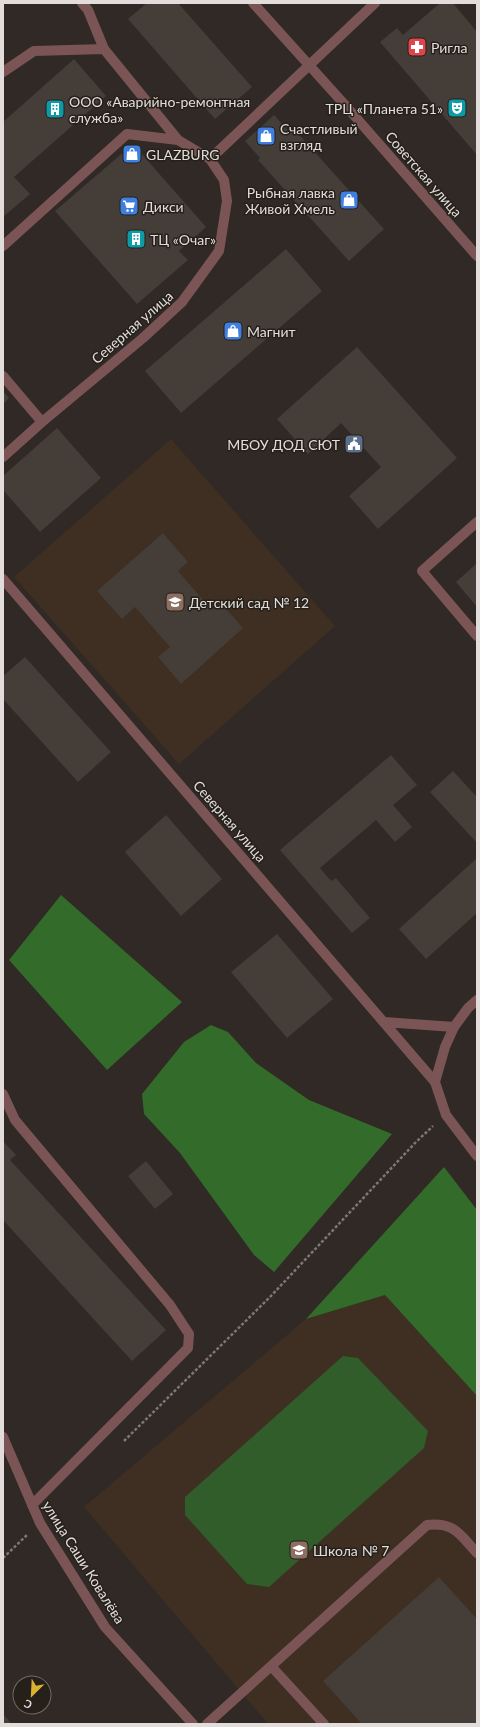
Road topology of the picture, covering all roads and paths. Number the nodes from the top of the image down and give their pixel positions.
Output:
1 (82, 3) edge
2 (253, 3) edge
3 (375, 3) edge
4 (104, 49) junction
5 (308, 65) junction
6 (3, 72) edge
7 (178, 140) junction
8 (210, 159) junction
9 (3, 246) edge
10 (477, 256) edge
11 (3, 376) edge
12 (42, 422) junction
13 (3, 457) edge
14 (477, 522) edge
15 (3, 579) edge
16 (477, 636) edge
17 (477, 1000) edge
18 (384, 1022) junction
19 (454, 1027) junction
20 (435, 1082) junction
21 (3, 1094) edge
22 (416, 1142) dead end
23 (477, 1156) edge
24 (3, 1437) edge
25 (119, 1446) dead end
26 (32, 1505) junction
27 (40, 1523) junction
28 (477, 1553) edge
29 (3, 1558) edge
30 (271, 1666) junction
31 (194, 1724) edge
32 (207, 1724) edge
33 (324, 1724) edge

1 - 4 street
2 - 5 street, Советская улица
3 - 5 street
4 - 6 street
4 - 7 street
5 - 8 street
5 - 10 street, Советская улица
7 - 8 street
7 - 9 street
8 - 12 street, Северная улица
11 - 12 street
12 - 13 street, Северная улица
14 - 16 street
15 - 18 street, Северная улица
17 - 19 street
18 - 19 street
18 - 20 street, Северная улица
19 - 20 street
20 - 23 street
21 - 26 street
22 - 25 path
24 - 26 street, улица Саши Ковалёва
26 - 27 street, улица Саши Ковалёва
27 - 29 path
27 - 31 street, улица Саши Ковалёва
28 - 30 street
30 - 32 street
30 - 33 street

